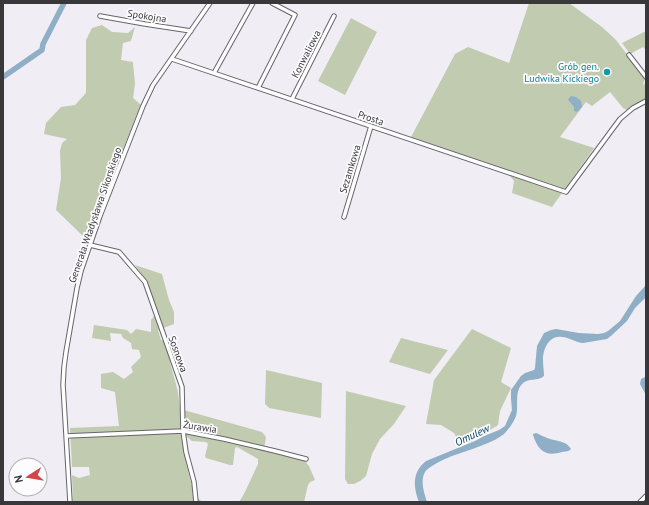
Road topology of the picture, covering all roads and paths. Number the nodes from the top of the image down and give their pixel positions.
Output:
1 (210, 3) edge
2 (253, 3) edge
3 (272, 3) edge
4 (100, 16) dead end
5 (334, 16) dead end
6 (191, 30) junction
7 (629, 55) dead end
8 (172, 58) junction
9 (214, 73) junction
10 (646, 77) edge
11 (258, 88) junction
12 (292, 99) junction
13 (646, 101) edge
14 (371, 126) junction
15 (344, 217) dead end
16 (90, 245) junction
17 (184, 431) junction
18 (66, 436) junction
19 (306, 459) dead end
20 (646, 496) edge
21 (70, 502) edge
22 (196, 502) edge
23 (640, 502) edge

1 - 6 street, Generała Władysława Sikorskiego
2 - 9 street
3 - 11 street
4 - 6 street, Spokojna
5 - 12 street, Konwaliowa
6 - 8 street, Generała Władysława Sikorskiego
7 - 10 street
8 - 9 street, Prosta
8 - 16 street, Generała Władysława Sikorskiego
9 - 11 street, Prosta
11 - 12 street, Prosta
12 - 14 street, Prosta
13 - 14 street, Prosta
14 - 15 street, Sezamkowa
16 - 17 street, Sosnowa
16 - 18 street, Generała Władysława Sikorskiego
17 - 18 street, Żurawia
17 - 19 street, Żurawia
17 - 22 street, Sosnowa
18 - 21 street, Generała Władysława Sikorskiego
20 - 23 street

